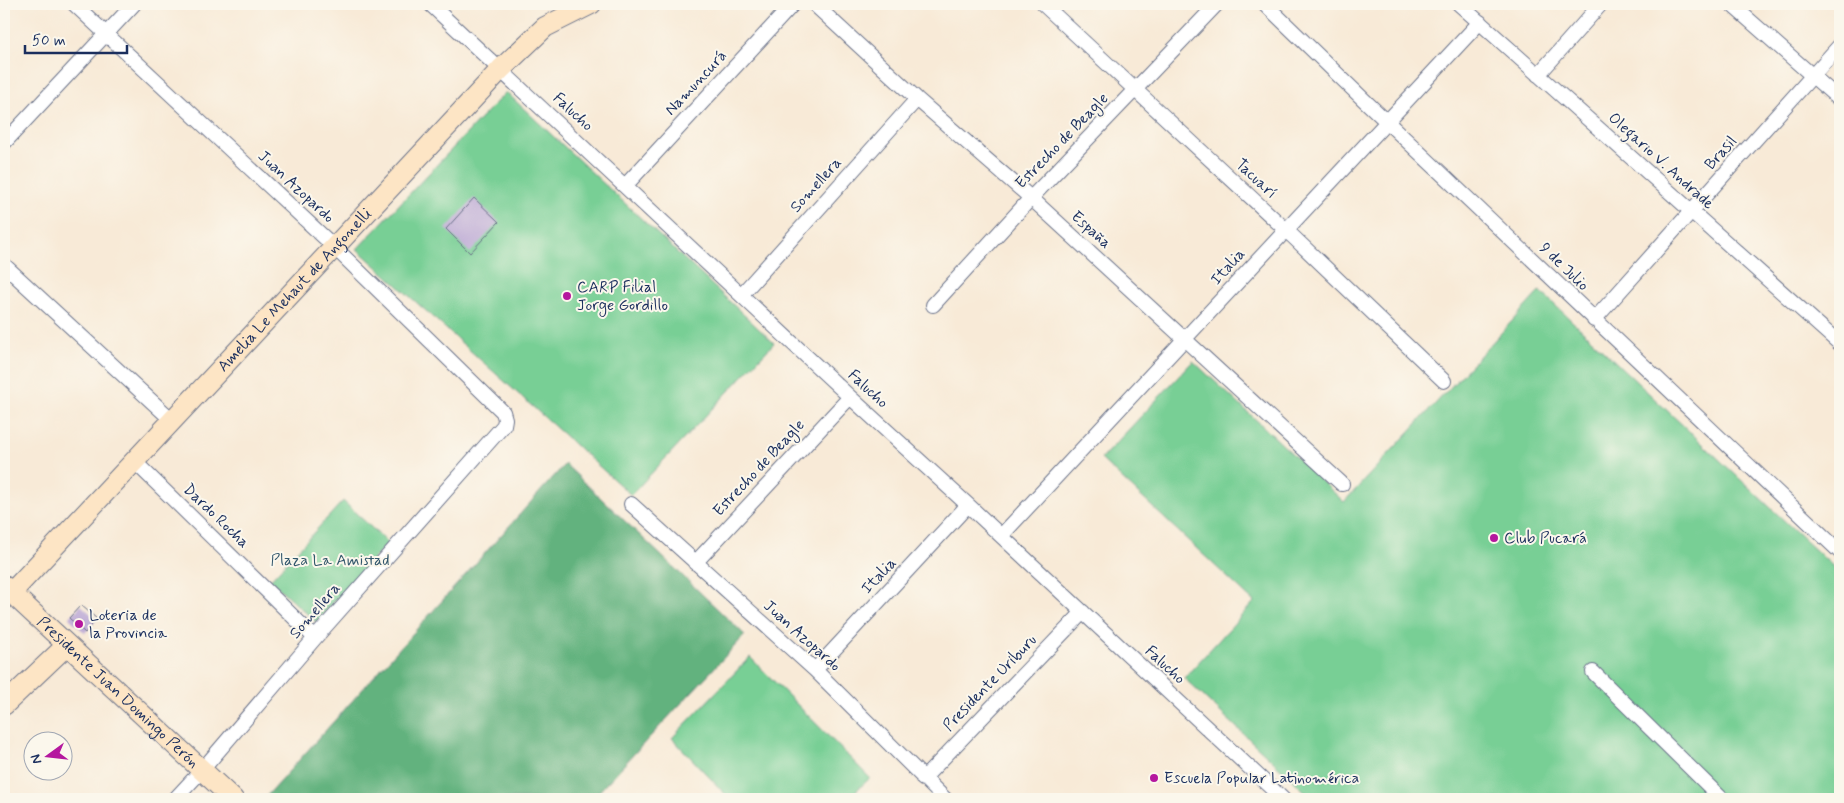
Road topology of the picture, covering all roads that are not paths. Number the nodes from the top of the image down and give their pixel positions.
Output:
1 (74, 4) edge
2 (134, 4) edge
3 (430, 4) edge
4 (591, 4) edge
5 (793, 4) edge
6 (814, 4) edge
7 (1043, 4) edge
8 (1218, 4) edge
9 (1265, 4) edge
10 (1459, 4) edge
11 (1600, 4) edge
12 (1731, 4) edge
13 (1480, 22) junction
14 (106, 34) junction
15 (1840, 45) edge
16 (501, 69) junction
17 (1538, 75) junction
18 (1813, 76) junction
19 (1135, 91) junction
20 (917, 99) junction
21 (1840, 100) edge
22 (1387, 122) junction
23 (4, 143) edge
24 (625, 186) junction
25 (1031, 198) junction
26 (1691, 212) junction
27 (1286, 230) junction
28 (335, 248) junction
29 (4, 265) edge
30 (741, 295) junction
31 (934, 305) dead end
32 (1594, 320) junction
33 (1186, 340) junction
34 (1840, 344) edge
35 (1444, 381) dead end
36 (850, 397) junction
37 (173, 421) junction
38 (504, 425) joint
39 (135, 462) junction
40 (1342, 484) dead end
41 (631, 504) dead end
42 (968, 505) junction
43 (1001, 536) junction
44 (1840, 552) edge
45 (695, 563) junction
46 (7, 590) edge
47 (1083, 612) junction
48 (314, 638) junction
49 (66, 646) junction
50 (815, 670) junction
51 (1593, 672) dead end
52 (4, 705) edge
53 (202, 770) junction
54 (923, 779) junction
55 (1275, 797) edge
56 (175, 799) edge
57 (232, 799) edge
58 (945, 799) edge
59 (1722, 799) edge

1 - 14 street, Juan Azopardo
2 - 14 street
3 - 16 street, Falucho
4 - 16 street, Amelia Le Mehaut de Angonelli
5 - 24 street, Namuncurá
6 - 20 street, España
7 - 19 street, Tacuarí
8 - 19 street, Estrecho de Beagle
9 - 22 street, 9 de Julio
10 - 13 street, Olegario V. Andrade
11 - 17 street
12 - 18 street
13 - 17 street, Olegario V. Andrade
13 - 22 street, Italia
14 - 23 street
14 - 28 street, Juan Azopardo
15 - 18 street, Brasil
16 - 24 street, Falucho
16 - 28 street, Amelia Le Mehaut de Angonelli
17 - 26 street, Olegario V. Andrade
18 - 21 street
18 - 26 street, Brasil
19 - 25 street, Estrecho de Beagle
19 - 27 street, Tacuarí
20 - 25 street, España
20 - 30 street, Somellera
22 - 27 street, Italia
22 - 32 street, 9 de Julio
24 - 30 street, Falucho
25 - 31 street, Estrecho de Beagle
25 - 33 street, España
26 - 32 street, Brasil
26 - 34 street, Olegario V. Andrade
27 - 33 street, Italia
27 - 35 street, Tacuarí
28 - 37 street, Amelia Le Mehaut de Angonelli
28 - 38 street, Juan Azopardo
29 - 37 street
30 - 36 street, Falucho
32 - 44 street, 9 de Julio
33 - 40 street, España
33 - 43 street, Italia
36 - 42 street, Falucho
36 - 45 street, Estrecho de Beagle
37 - 39 street, Amelia Le Mehaut de Angonelli
38 - 48 street, Somellera
39 - 46 street, Amelia Le Mehaut de Angonelli
39 - 48 street, Dardo Rocha
41 - 45 street, Juan Azopardo
42 - 43 street, Falucho
42 - 50 street, Italia
43 - 47 street, Falucho
45 - 50 street, Juan Azopardo
46 - 49 street, Presidente Juan Domingo Perón
47 - 54 street, Presidente Uriburu
47 - 55 street, Falucho
48 - 53 street, Somellera
49 - 52 street
49 - 53 street, Presidente Juan Domingo Perón
50 - 54 street, Juan Azopardo
51 - 59 street
53 - 56 street, Somellera
53 - 57 street, Presidente Juan Domingo Perón
54 - 58 street, Juan Azopardo

